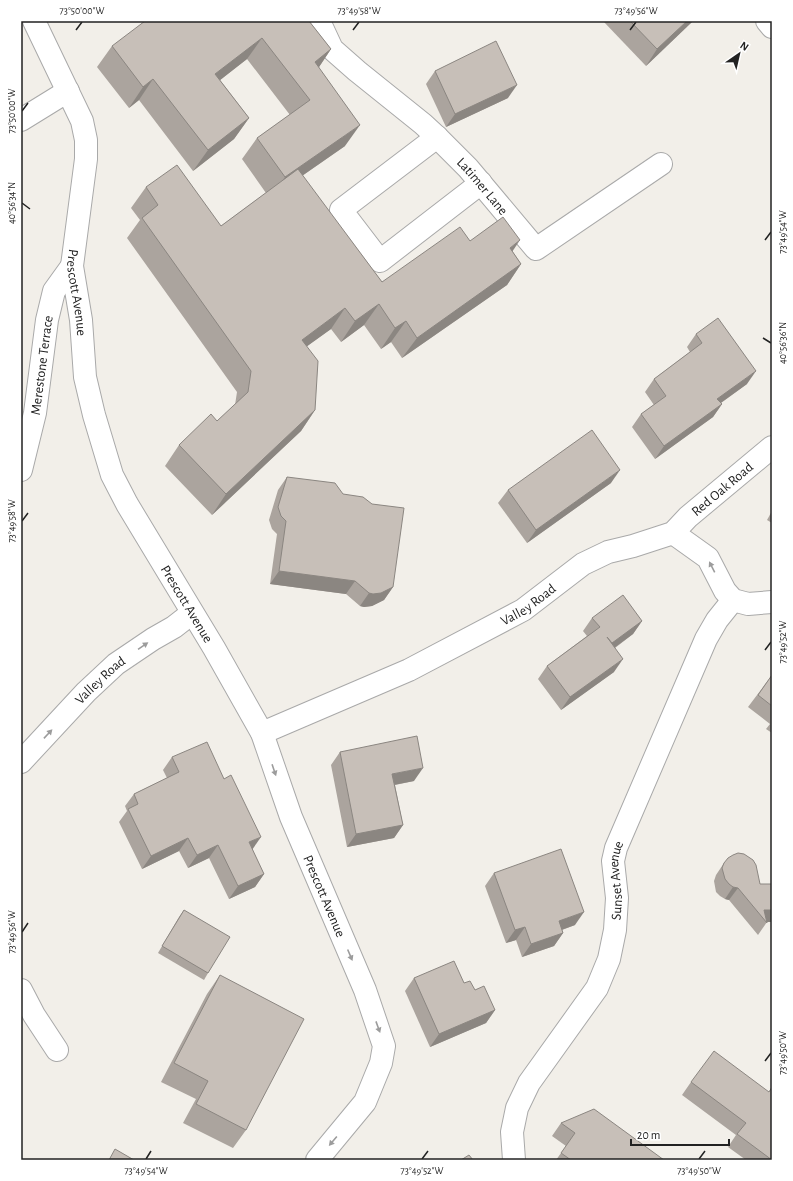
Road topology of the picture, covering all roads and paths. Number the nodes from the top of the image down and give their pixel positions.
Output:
1 (34, 21) edge
2 (319, 21) edge
3 (766, 21) edge
4 (772, 27) edge
5 (68, 91) junction
6 (21, 120) edge
7 (437, 137) junction
8 (661, 164) dead end
9 (481, 183) junction
10 (72, 266) junction
11 (772, 447) edge
12 (21, 470) edge
13 (673, 533) junction
14 (733, 600) junction
15 (772, 602) edge
16 (192, 613) junction
17 (262, 733) junction
18 (21, 762) edge
19 (21, 990) edge
20 (57, 1050) dead end
21 (317, 1160) edge
22 (514, 1160) edge

1 - 5 street, Prescott Avenue
2 - 7 street, Latimer Lane
3 - 4 street
5 - 6 street
5 - 10 street, Prescott Avenue
7 - 9 street, Latimer Lane
7 - 9 street
8 - 9 street, Latimer Lane
10 - 12 street, Merestone Terrace
10 - 16 street, Prescott Avenue
11 - 13 street, Red Oak Road
14 -> 13 street
13 - 17 street, Valley Road
14 - 15 street
14 - 22 street, Sunset Avenue
16 - 17 street, Prescott Avenue
18 -> 16 street, Valley Road
17 -> 21 street, Prescott Avenue
19 - 20 street

